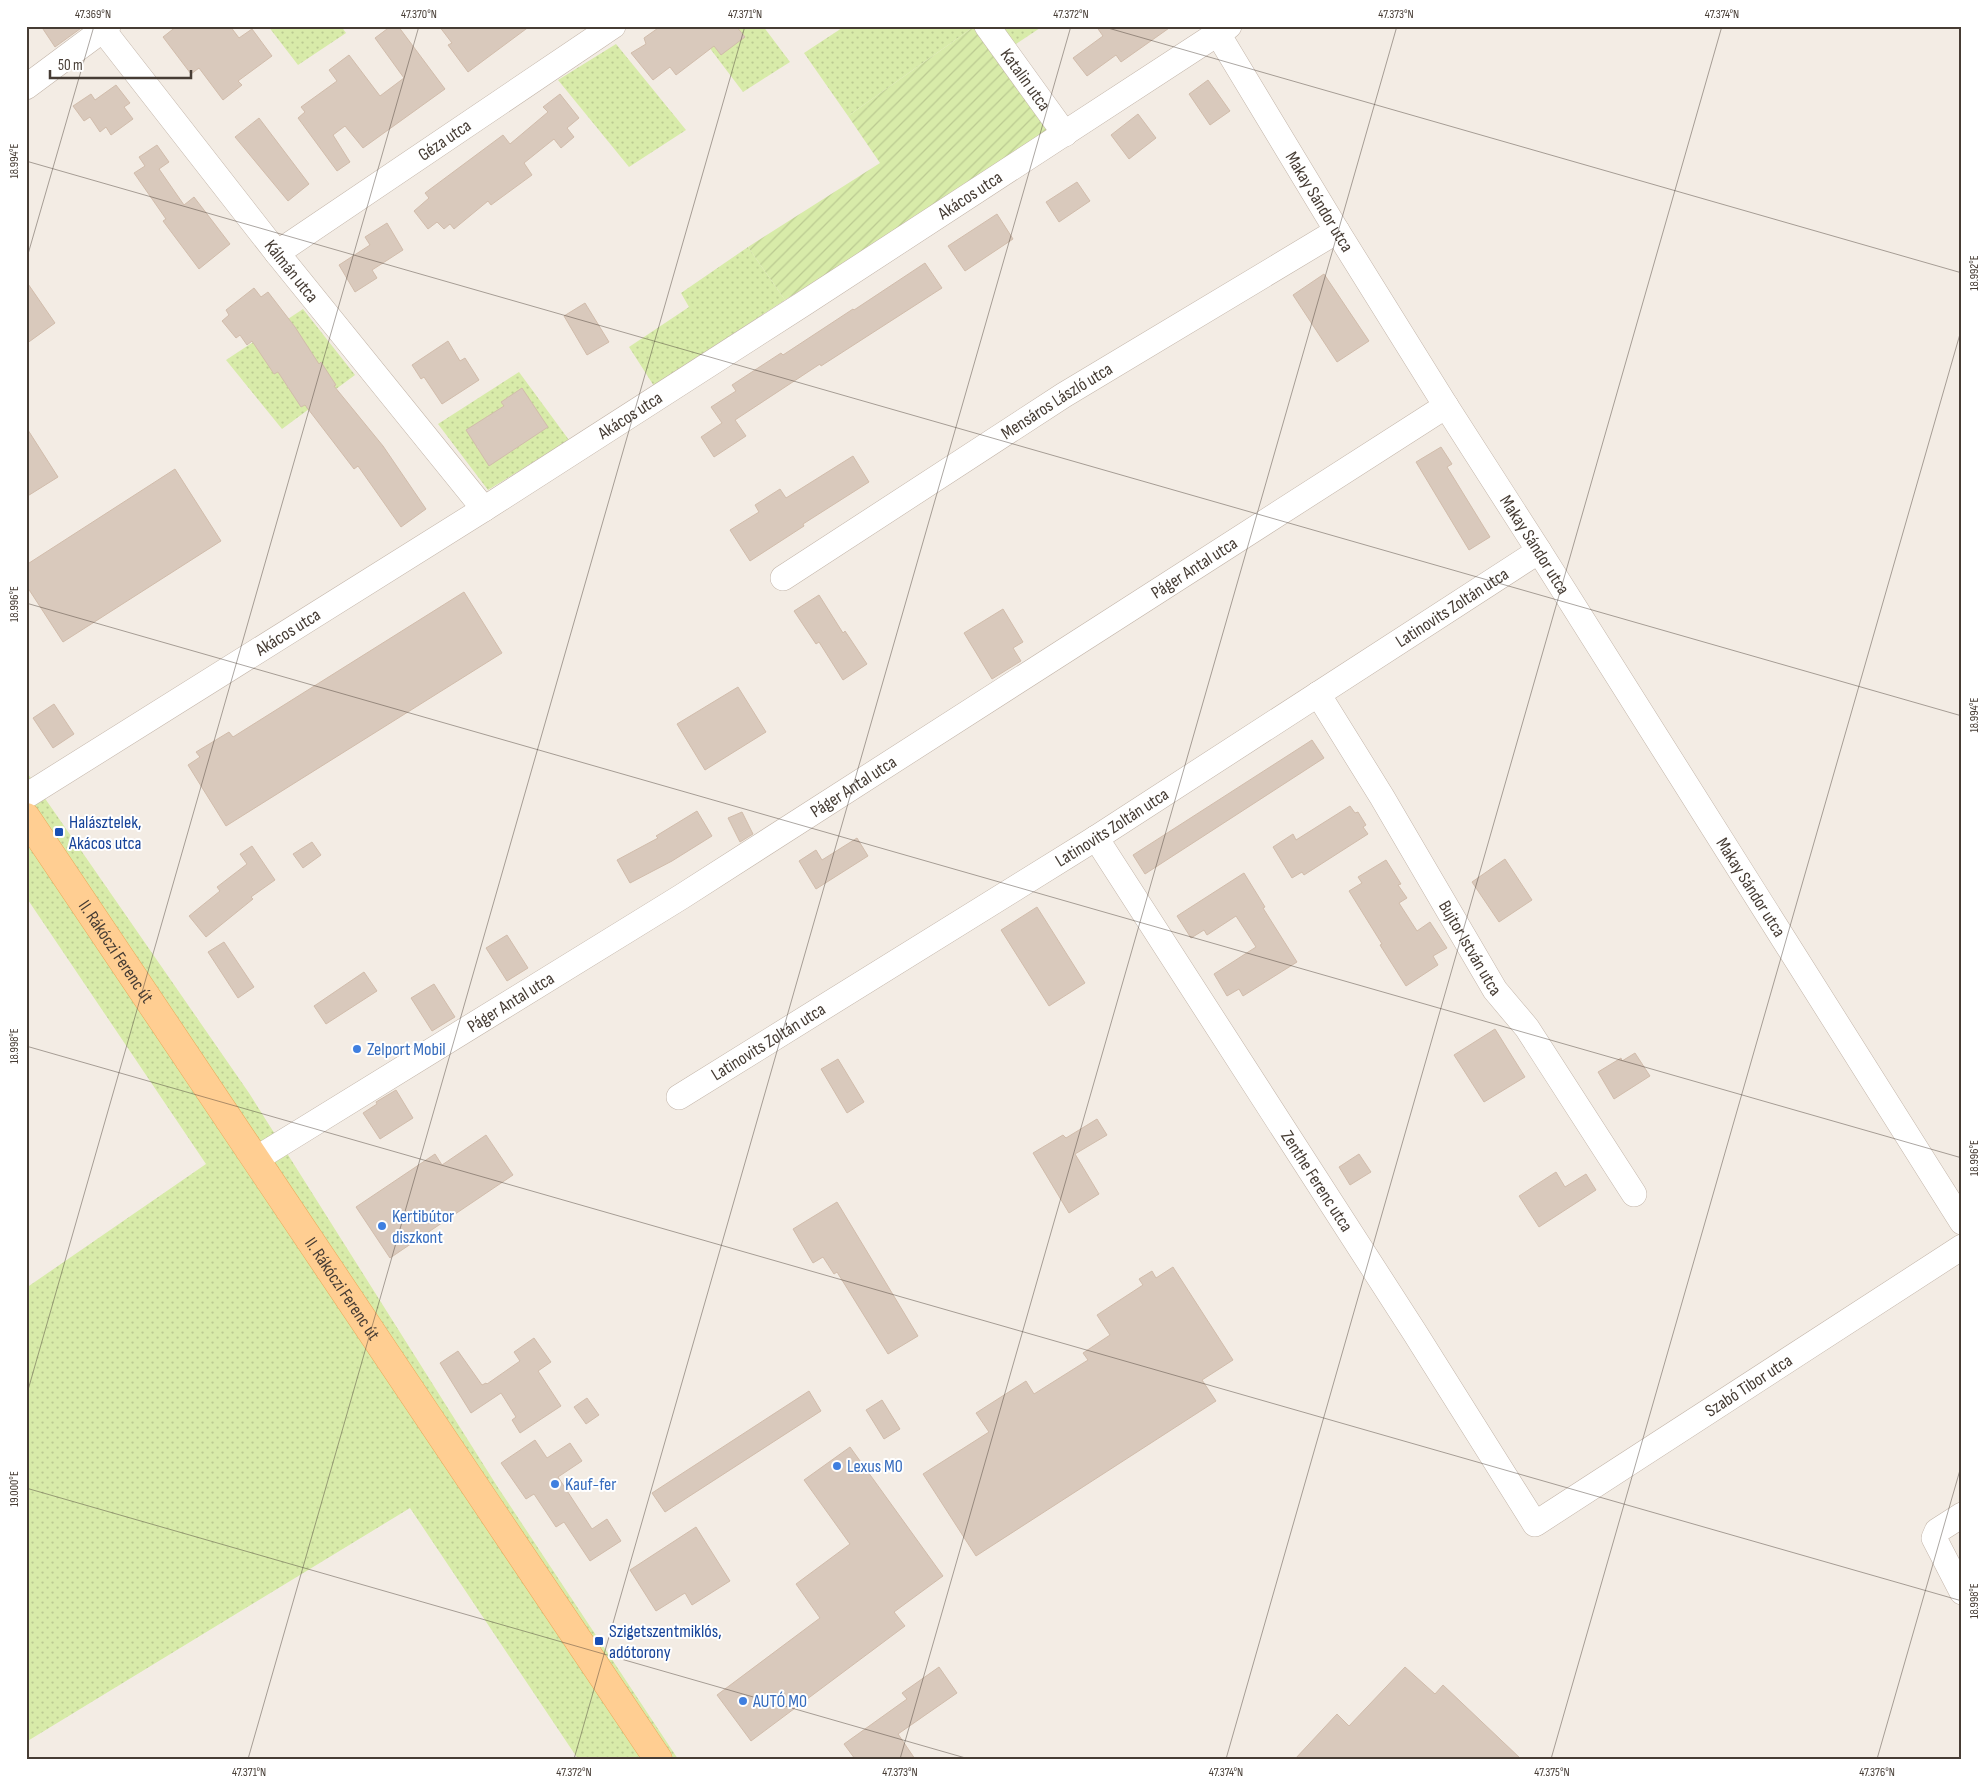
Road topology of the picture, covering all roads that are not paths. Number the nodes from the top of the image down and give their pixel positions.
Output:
1 (613, 26) edge
2 (988, 26) edge
3 (106, 28) edge
4 (1224, 30) edge
5 (26, 87) edge
6 (1064, 134) junction
7 (1337, 232) junction
8 (277, 253) junction
9 (1446, 406) junction
10 (484, 509) junction
11 (1539, 551) junction
12 (783, 578) dead end
13 (1318, 694) junction
14 (26, 796) edge
15 (26, 817) edge
16 (1096, 838) junction
17 (679, 1097) dead end
18 (256, 1159) junction
19 (1634, 1194) dead end
20 (1962, 1222) edge
21 (1962, 1247) edge
22 (1962, 1516) edge
23 (1535, 1524) joint
24 (1962, 1592) edge
25 (658, 1759) edge

1 - 8 street, Géza utca
2 - 6 street, Katalin utca
3 - 5 street
3 - 8 street, Kálmán utca
4 - 6 street, Akácos utca
4 - 7 street, Makay Sándor utca
6 - 10 street, Akácos utca
7 - 9 street, Makay Sándor utca
7 - 12 street, Mensáros László utca
8 - 10 street, Kálmán utca
9 - 11 street, Makay Sándor utca
9 - 18 street, Páger Antal utca
10 - 14 street, Akácos utca
11 - 13 street, Latinovits Zoltán utca
11 - 20 street, Makay Sándor utca
13 - 16 street, Latinovits Zoltán utca
13 - 19 street, Bujtor István utca
15 - 18 main road, II. Rákóczi Ferenc út
16 - 17 street, Latinovits Zoltán utca
16 - 23 street, Zenthe Ferenc utca
18 - 25 main road, II. Rákóczi Ferenc út
21 - 23 street, Szabó Tibor utca
22 - 24 street

